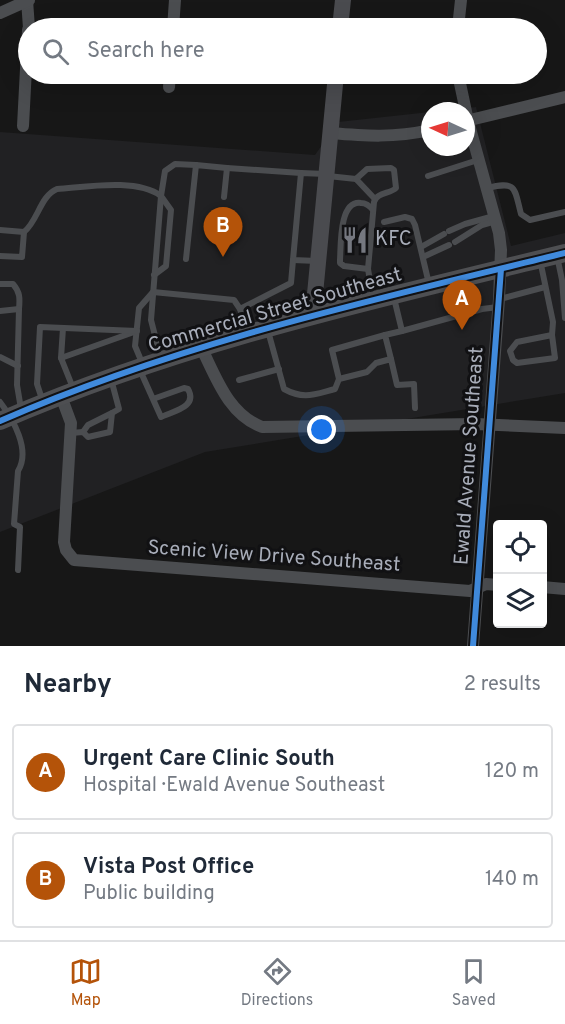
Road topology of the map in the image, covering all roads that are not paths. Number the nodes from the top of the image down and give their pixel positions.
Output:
1 (27, 0) edge
2 (175, 0) edge
3 (343, 0) edge
4 (461, 0) edge
5 (0, 13) edge
6 (28, 18) edge
7 (174, 18) edge
8 (341, 18) edge
9 (459, 18) edge
10 (26, 84) edge
11 (169, 84) edge
12 (335, 84) edge
13 (460, 84) edge
14 (169, 87) dead end
15 (565, 97) edge
16 (463, 102) edge
17 (475, 119) edge
18 (23, 126) dead end
19 (421, 132) edge
20 (330, 133) junction
21 (475, 147) edge
22 (479, 160) junction
23 (196, 165) junction
24 (227, 168) junction
25 (301, 172) junction
26 (326, 175) junction
27 (428, 176) dead end
28 (356, 179) junction
29 (487, 188) junction
30 (161, 196) junction
31 (224, 197) dead end
32 (374, 198) junction
33 (373, 210) junction
34 (565, 212) edge
35 (495, 219) junction
36 (384, 222) dead end
37 (0, 230) edge
38 (24, 232) junction
39 (421, 248) junction
40 (0, 256) edge
41 (554, 256) edge
42 (423, 257) junction
43 (186, 260) dead end
44 (293, 260) junction
45 (318, 262) junction
46 (501, 268) junction
47 (368, 269) junction
48 (154, 275) junction
49 (0, 284) edge
50 (429, 285) junction
51 (545, 286) junction
52 (153, 292) junction
53 (393, 294) junction
54 (373, 299) junction
55 (498, 303) junction
56 (19, 309) junction
57 (240, 309) junction
58 (0, 311) edge
59 (313, 315) junction
60 (565, 318) edge
61 (267, 327) junction
62 (63, 328) junction
63 (137, 331) junction
64 (402, 331) junction
65 (247, 333) junction
66 (385, 335) junction
67 (552, 335) junction
68 (201, 347) junction
69 (495, 348) junction
70 (510, 351) junction
71 (0, 357) edge
72 (61, 358) junction
73 (391, 359) junction
74 (161, 360) junction
75 (18, 366) junction
76 (141, 367) junction
77 (279, 369) junction
78 (111, 378) junction
79 (339, 379) junction
80 (239, 380) dead end
81 (67, 394) junction
82 (153, 399) junction
83 (43, 404) junction
84 (415, 408) dead end
85 (8, 413) edge
86 (111, 413) junction
87 (489, 424) junction
88 (565, 428) edge
89 (77, 432) junction
90 (18, 570) dead end
91 (493, 585) edge
92 (547, 587) edge
93 (477, 588) junction
94 (565, 589) edge
95 (473, 646) edge

1 - 5 street
1 - 6 street
2 - 7 street
3 - 8 street
4 - 9 street
10 - 18 street
11 - 14 street
12 - 20 street
13 - 16 street, Ewald Avenue Southeast
15 - 17 street
19 - 20 street
20 - 26 street
21 - 22 street, Ewald Avenue Southeast
22 - 27 lane
22 - 29 street, Ewald Avenue Southeast
23 - 24 lane
23 - 30 lane
23 - 43 lane
24 - 25 lane
24 - 31 lane
25 - 26 lane
25 - 44 lane
26 - 28 lane
26 - 45 street
28 - 32 lane
28 - 32 lane
29 - 34 lane
29 - 35 street, Ewald Avenue Southeast
30 - 38 lane
30 - 48 lane
30 - 48 lane
32 - 33 lane
33 - 47 lane
33 - 47 lane
35 - 39 lane
35 - 42 lane
35 - 46 street, Ewald Avenue Southeast
36 - 39 lane
37 - 38 lane
38 - 40 lane
39 - 42 lane
41 - 46 main road, Commercial Street Southeast
41 - 51 lane
41 - 60 lane
42 - 50 lane
44 - 45 lane
44 - 57 lane
45 - 59 street
46 - 50 main road, Commercial Street Southeast
46 - 55 street, Ewald Avenue Southeast
47 - 54 lane
48 - 52 lane
49 - 56 lane
50 - 53 main road, Commercial Street Southeast
51 - 55 lane
51 - 67 lane
52 - 57 lane
52 - 63 lane
52 - 74 lane
53 - 54 main road, Commercial Street Southeast
53 - 64 lane
54 - 59 main road, Commercial Street Southeast
55 - 64 lane
55 - 69 street, Ewald Avenue Southeast
56 - 58 lane
56 - 75 lane
57 - 65 lane
59 - 61 main road, Commercial Street Southeast
61 - 65 main road, Commercial Street Southeast
61 - 77 lane
62 - 63 lane
62 - 72 lane
62 - 83 lane
63 - 72 lane
63 - 76 lane
64 - 66 lane
65 - 68 main road, Commercial Street Southeast
66 - 73 lane
66 - 79 lane
67 - 70 lane
67 - 70 lane
68 - 74 main road, Commercial Street Southeast
68 - 87 street
69 - 70 lane
69 - 87 street, Ewald Avenue Southeast
71 - 75 lane
72 - 81 lane
73 - 79 lane
73 - 84 lane
74 - 76 main road, Commercial Street Southeast
75 - 85 lane
76 - 78 main road, Commercial Street Southeast
76 - 82 lane
77 - 79 lane
77 - 80 lane
78 - 81 main road, Commercial Street Southeast
78 - 86 lane
81 - 83 main road, Commercial Street Southeast
81 - 89 street
82 - 82 lane
83 - 85 main road, Commercial Street Southeast
85 - 90 lane
86 - 89 lane
86 - 89 lane
87 - 88 street
87 - 93 street, Ewald Avenue Southeast
89 - 93 street, Scenic View Drive Southeast
91 - 93 street, Scenic View Drive Southeast
92 - 94 street
93 - 95 street, Ewald Avenue Southeast

